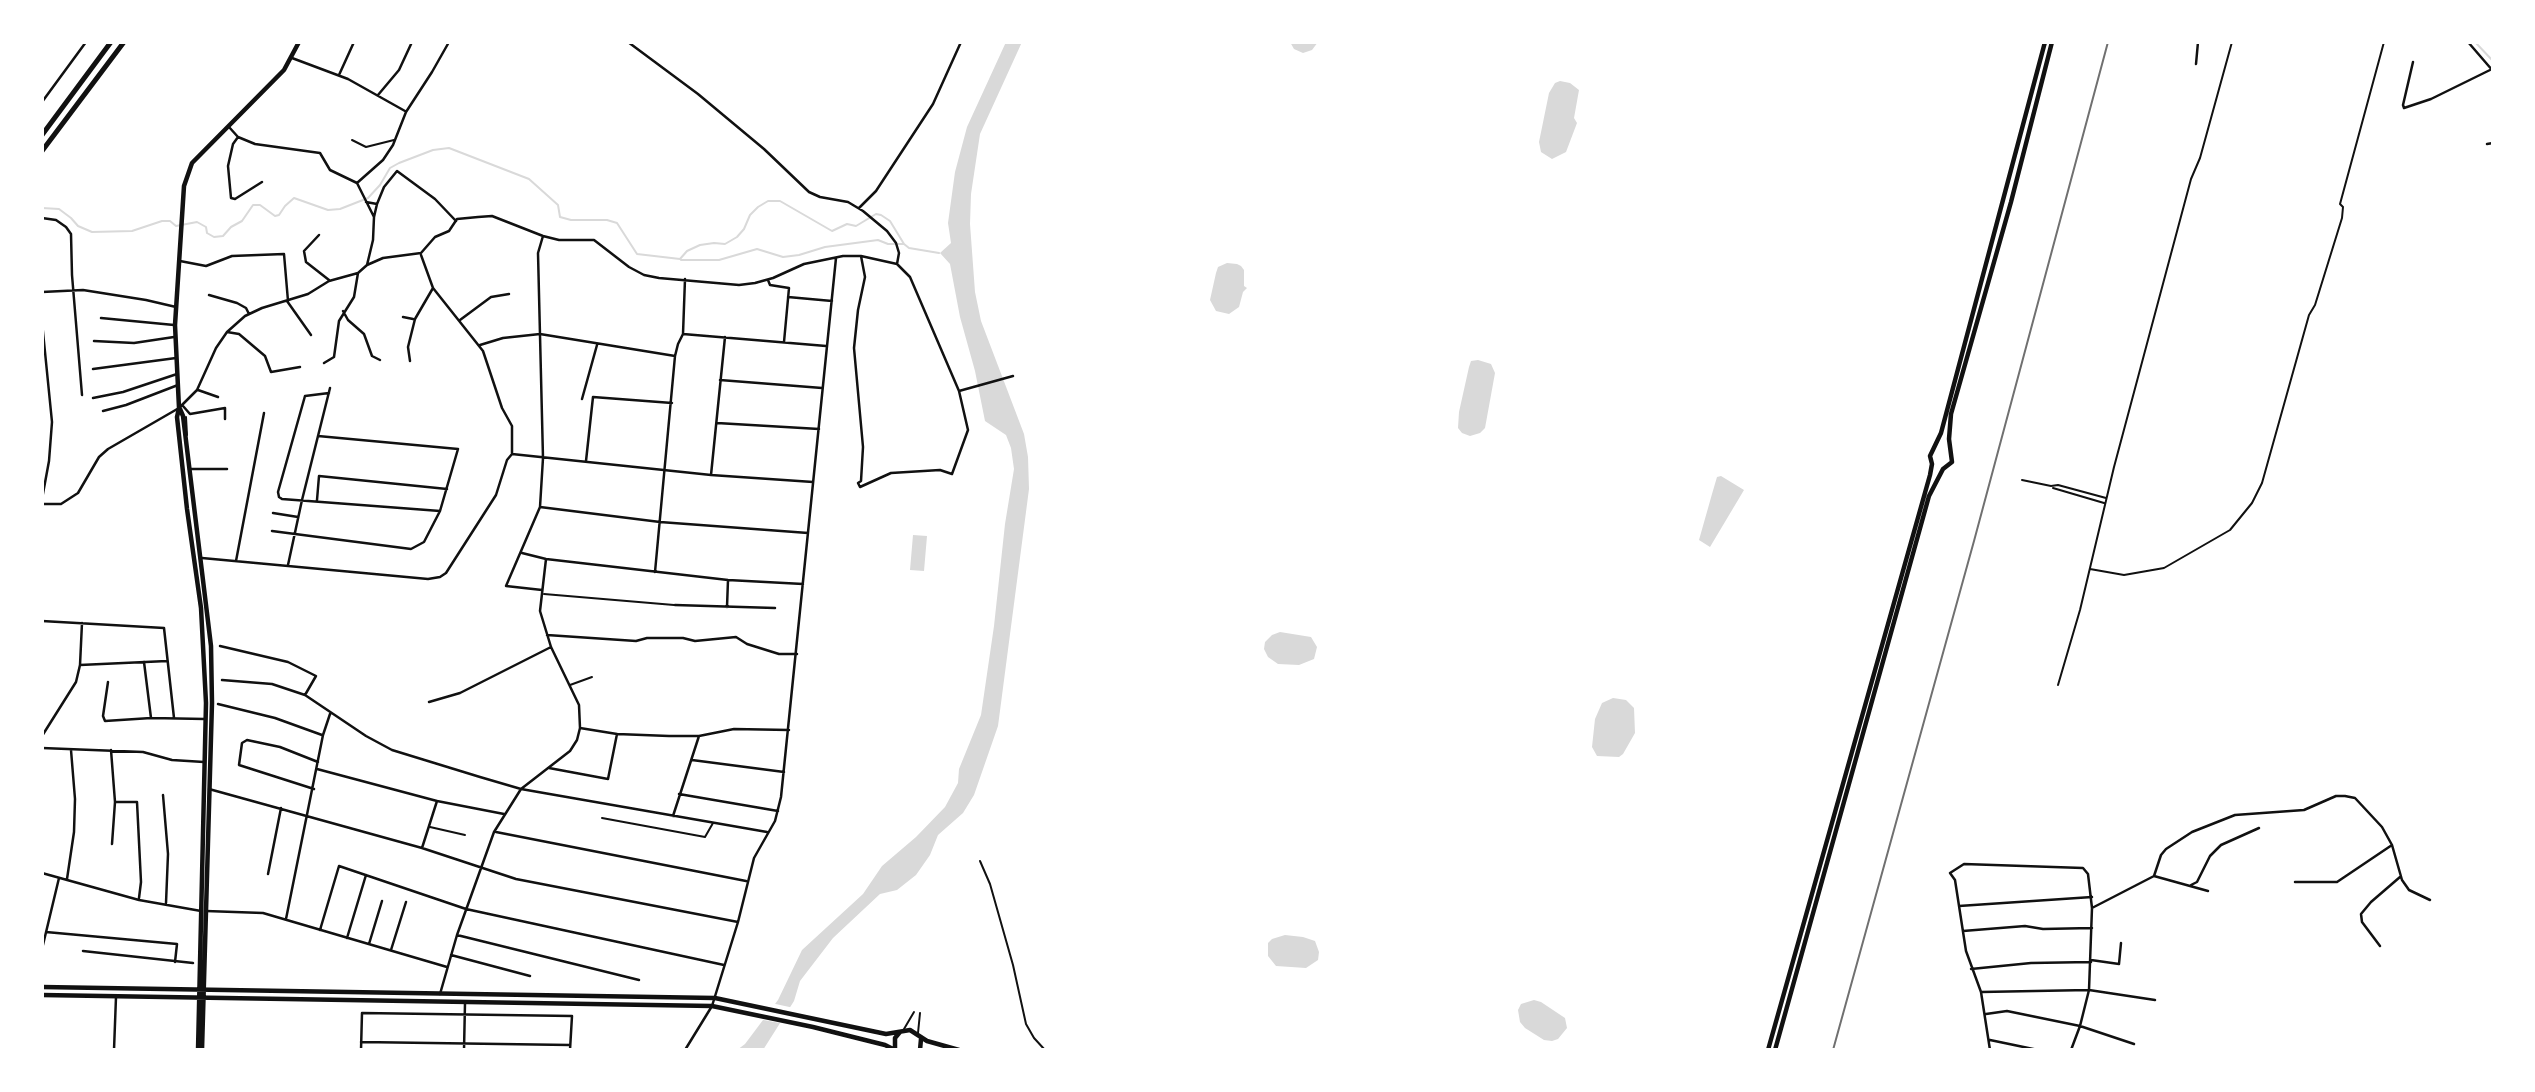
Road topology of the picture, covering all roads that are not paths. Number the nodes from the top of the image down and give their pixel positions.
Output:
1 (86, 42) edge
2 (111, 42) edge
3 (124, 42) edge
4 (299, 42) edge
5 (354, 42) edge
6 (412, 42) edge
7 (449, 42) edge
8 (628, 42) edge
9 (961, 42) edge
10 (2045, 42) edge
11 (2052, 42) edge
12 (2198, 42) edge
13 (2232, 42) edge
14 (2384, 42) edge
15 (2468, 42) edge
16 (292, 58) junction
17 (2413, 62) dead end
18 (2196, 64) dead end
19 (2491, 71) edge
20 (339, 75) junction
21 (377, 95) junction
22 (42, 102) edge
23 (406, 112) junction
24 (229, 127) junction
25 (42, 135) edge
26 (238, 137) junction
27 (395, 139) junction
28 (352, 140) dead end
29 (2493, 143) edge
30 (2487, 144) dead end
31 (42, 151) edge
32 (262, 182) dead end
33 (357, 183) junction
34 (366, 202) junction
35 (377, 204) junction
36 (859, 208) junction
37 (374, 217) junction
38 (42, 218) edge
39 (456, 221) junction
40 (319, 235) dead end
41 (543, 236) junction
42 (421, 253) junction
43 (861, 256) junction
44 (836, 258) junction
45 (179, 261) junction
46 (897, 264) junction
47 (367, 265) junction
48 (358, 273) junction
49 (685, 279) junction
50 (768, 280) junction
51 (329, 281) junction
52 (433, 288) junction
53 (73, 290) junction
54 (42, 292) edge
55 (509, 294) dead end
56 (209, 295) dead end
57 (788, 297) junction
58 (288, 301) junction
59 (832, 301) junction
60 (176, 307) junction
61 (343, 311) junction
62 (249, 314) junction
63 (403, 317) dead end
64 (101, 318) dead end
65 (415, 319) junction
66 (460, 320) junction
67 (42, 322) edge
68 (175, 325) junction
69 (227, 332) junction
70 (540, 334) junction
71 (683, 334) junction
72 (311, 335) dead end
73 (175, 337) junction
74 (725, 337) junction
75 (94, 341) dead end
76 (784, 342) junction
77 (597, 344) junction
78 (480, 345) junction
79 (827, 346) junction
80 (675, 356) junction
81 (176, 358) junction
82 (380, 360) dead end
83 (410, 361) dead end
84 (324, 363) dead end
85 (42, 364) edge
86 (47, 364) junction
87 (300, 367) dead end
88 (93, 369) dead end
89 (177, 374) junction
90 (1013, 376) dead end
91 (720, 380) junction
92 (178, 385) junction
93 (823, 388) junction
94 (197, 390) junction
95 (959, 391) junction
96 (82, 395) dead end
97 (218, 397) dead end
98 (93, 398) dead end
99 (582, 399) dead end
100 (672, 403) junction
101 (181, 407) junction
102 (103, 411) dead end
103 (264, 413) dead end
104 (225, 419) dead end
105 (716, 422) junction
106 (818, 429) junction
107 (318, 436) junction
108 (1942, 448) junction
109 (512, 454) junction
110 (543, 457) junction
111 (586, 461) junction
112 (1932, 464) junction
113 (227, 468) dead end
114 (1943, 469) junction
115 (188, 470) junction
116 (665, 470) junction
117 (712, 475) junction
118 (2022, 480) dead end
119 (813, 482) junction
120 (2051, 486) junction
121 (447, 489) junction
122 (2106, 498) junction
123 (42, 499) edge
124 (302, 500) junction
125 (317, 500) junction
126 (2105, 503) junction
127 (42, 504) edge
128 (540, 508) junction
129 (440, 511) junction
130 (273, 513) dead end
131 (298, 517) junction
132 (660, 522) junction
133 (272, 531) dead end
134 (808, 533) junction
135 (293, 535) junction
136 (521, 553) junction
137 (200, 558) junction
138 (546, 559) junction
139 (236, 561) junction
140 (287, 567) junction
141 (2090, 569) junction
142 (655, 572) junction
143 (728, 580) junction
144 (803, 584) junction
145 (542, 592) junction
146 (675, 605) joint
147 (727, 607) junction
148 (775, 608) dead end
149 (42, 621) edge
150 (82, 623) junction
151 (547, 635) junction
152 (220, 646) dead end
153 (551, 647) junction
154 (797, 654) junction
155 (167, 661) junction
156 (144, 662) junction
157 (80, 666) junction
158 (321, 672) dead end
159 (316, 676) junction
160 (592, 677) dead end
161 (222, 680) dead end
162 (108, 682) dead end
163 (569, 685) junction
164 (2058, 685) dead end
165 (305, 695) junction
166 (429, 702) dead end
167 (218, 704) dead end
168 (330, 714) junction
169 (151, 718) junction
170 (174, 718) junction
171 (205, 719) junction
172 (580, 728) junction
173 (789, 730) junction
174 (617, 734) junction
175 (324, 735) junction
176 (42, 736) edge
177 (699, 736) junction
178 (42, 748) edge
179 (71, 750) junction
180 (111, 750) junction
181 (692, 761) junction
182 (204, 762) junction
183 (318, 762) junction
184 (548, 768) junction
185 (317, 769) junction
186 (784, 772) junction
187 (209, 789) junction
188 (314, 789) junction
189 (521, 789) junction
190 (679, 794) junction
191 (163, 795) dead end
192 (437, 801) junction
193 (114, 802) junction
194 (281, 808) junction
195 (778, 811) junction
196 (504, 814) junction
197 (309, 816) junction
198 (673, 816) junction
199 (602, 818) dead end
200 (713, 822) junction
201 (429, 827) junction
202 (2259, 828) dead end
203 (494, 832) junction
204 (767, 832) junction
205 (465, 835) dead end
206 (112, 844) dead end
207 (2392, 845) junction
208 (422, 848) junction
209 (980, 861) dead end
210 (480, 868) junction
211 (42, 873) edge
212 (268, 874) dead end
213 (366, 875) junction
214 (2154, 876) junction
215 (2400, 877) junction
216 (59, 878) junction
217 (67, 880) junction
218 (747, 881) junction
219 (2295, 882) dead end
220 (2191, 885) junction
221 (2208, 891) dead end
222 (2092, 897) junction
223 (139, 900) junction
224 (2430, 900) dead end
225 (382, 901) dead end
226 (406, 902) dead end
227 (166, 904) junction
228 (1959, 906) junction
229 (2092, 908) junction
230 (466, 909) junction
231 (203, 911) junction
232 (286, 919) junction
233 (738, 922) junction
234 (2092, 928) junction
235 (320, 930) junction
236 (1963, 931) junction
237 (46, 932) junction
238 (457, 935) junction
239 (347, 938) junction
240 (2120, 943) dead end
241 (369, 944) junction
242 (2380, 946) dead end
243 (42, 949) edge
244 (391, 950) junction
245 (83, 951) dead end
246 (451, 955) junction
247 (175, 961) junction
248 (2091, 961) junction
249 (193, 962) dead end
250 (724, 965) junction
251 (447, 967) junction
252 (1971, 969) junction
253 (530, 976) dead end
254 (639, 979) dead end
255 (42, 987) edge
256 (202, 989) junction
257 (2089, 990) junction
258 (1981, 992) junction
259 (440, 994) junction
260 (42, 995) edge
261 (116, 996) junction
262 (202, 998) junction
263 (715, 998) junction
264 (2155, 1000) dead end
265 (465, 1003) junction
266 (712, 1006) junction
267 (914, 1012) dead end
268 (920, 1013) dead end
269 (1986, 1014) junction
270 (464, 1015) junction
271 (2080, 1026) junction
272 (902, 1031) junction
273 (919, 1036) junction
274 (1990, 1039) junction
275 (361, 1042) junction
276 (464, 1043) junction
277 (2134, 1044) dead end
278 (570, 1048) edge
279 (114, 1050) edge
280 (200, 1050) edge
281 (361, 1050) edge
282 (464, 1050) edge
283 (685, 1050) edge
284 (895, 1050) edge
285 (920, 1050) edge
286 (959, 1050) edge
287 (1045, 1050) edge
288 (1768, 1050) edge
289 (1775, 1050) edge
290 (1990, 1050) edge
291 (2038, 1050) edge
292 (2071, 1050) edge

1 - 22 street
2 - 25 highway
3 - 31 highway
4 - 16 main road
5 - 20 street
6 - 21 street
7 - 23 street
8 - 36 street
9 - 36 street
10 - 108 main road
11 - 108 main road
12 - 18 street
13 - 122 lane
14 - 141 lane
15 - 19 street
16 - 20 street
16 - 24 main road
17 - 19 street
20 - 21 street
21 - 23 street
23 - 27 street
24 - 26 street
24 - 45 main road
26 - 32 street
26 - 33 street
27 - 28 lane
27 - 33 street
29 - 30 street
33 - 34 street
34 - 35 street
34 - 37 street
35 - 37 street
35 - 39 street
36 - 46 street
37 - 47 street
38 - 53 street
39 - 41 street
39 - 42 street
40 - 51 street
41 - 49 street
41 - 70 street
42 - 47 street
42 - 52 street
43 - 44 street
43 - 46 street
43 - 95 street
44 - 50 street
44 - 59 street
45 - 58 street
45 - 60 main road
46 - 95 street
47 - 48 street
48 - 51 street
48 - 61 street
49 - 50 street
49 - 71 street
50 - 57 street
51 - 58 street
52 - 65 street
52 - 66 street
53 - 54 street
53 - 60 street
53 - 96 street
55 - 66 street
56 - 62 street
57 - 59 street
57 - 76 street
58 - 62 street
58 - 72 street
59 - 79 street
60 - 68 main road
61 - 82 street
61 - 84 street
62 - 69 street
63 - 65 street
64 - 68 street
65 - 83 street
66 - 78 street
67 - 86 street
68 - 73 main road
69 - 87 street
69 - 94 street
70 - 77 street
70 - 78 street
70 - 110 street
71 - 74 street
71 - 80 street
73 - 75 street
73 - 81 main road
74 - 76 street
74 - 91 street
76 - 79 street
77 - 80 street
77 - 99 street
78 - 109 street
79 - 93 street
80 - 100 street
81 - 88 street
81 - 89 main road
85 - 86 lane
86 - 123 street
89 - 92 main road
89 - 98 street
90 - 95 street
91 - 93 street
91 - 105 street
92 - 101 main road
92 - 102 street
93 - 106 street
94 - 97 street
94 - 101 street
100 - 111 street
100 - 116 street
101 - 104 street
101 - 115 main road
101 - 127 street
101 - 171 main road
103 - 139 street
105 - 106 street
105 - 117 street
106 - 119 street
107 - 121 street
107 - 124 street
107 - 124 street
108 - 112 main road
108 - 114 main road
109 - 110 street
109 - 140 street
110 - 111 street
110 - 128 street
111 - 116 street
112 - 114 main road
112 - 288 main road
113 - 115 street
114 - 289 main road
115 - 137 main road
116 - 117 street
116 - 132 street
117 - 119 street
118 - 120 lane
119 - 134 street
120 - 122 lane
120 - 126 lane
121 - 125 street
121 - 129 street
122 - 126 lane
124 - 125 street
124 - 131 street
125 - 129 street
126 - 141 lane
128 - 132 street
128 - 136 street
129 - 135 street
130 - 131 street
131 - 135 street
132 - 134 street
132 - 142 street
133 - 135 street
134 - 144 street
135 - 140 street
136 - 138 street
136 - 145 street
137 - 139 street
137 - 187 main road
138 - 142 street
138 - 145 street
139 - 140 street
141 - 164 lane
142 - 143 street
143 - 144 street
143 - 147 street
144 - 154 street
145 - 146 lane
145 - 151 street
146 - 147 street
147 - 148 street
149 - 150 street
150 - 155 street
150 - 157 street
151 - 153 street
151 - 154 street
152 - 159 street
153 - 163 street
153 - 166 street
154 - 173 street
155 - 156 street
155 - 170 street
156 - 157 street
156 - 169 street
157 - 176 street
158 - 159 street
159 - 165 street
160 - 163 lane
161 - 165 street
162 - 169 street
163 - 172 street
165 - 168 street
167 - 175 street
168 - 175 street
168 - 189 street
169 - 170 street
170 - 171 street
171 - 182 main road
172 - 174 street
172 - 184 street
173 - 177 street
173 - 186 street
174 - 177 street
174 - 184 street
175 - 183 street
177 - 181 street
178 - 179 street
179 - 180 street
179 - 217 street
180 - 182 street
180 - 193 street
181 - 186 street
181 - 190 street
182 - 231 main road
183 - 185 street
183 - 188 street
184 - 189 street
185 - 188 street
185 - 192 street
186 - 195 street
187 - 194 street
187 - 231 main road
188 - 197 street
189 - 196 street
189 - 198 street
190 - 195 street
190 - 198 street
191 - 227 street
192 - 196 street
192 - 201 street
193 - 206 street
193 - 223 street
194 - 197 street
194 - 212 street
195 - 204 street
196 - 203 street
197 - 208 street
197 - 232 street
198 - 200 street
199 - 200 lane
200 - 204 street
201 - 205 lane
201 - 208 street
202 - 220 street
203 - 210 street
203 - 218 street
204 - 218 street
207 - 214 street
207 - 215 street
207 - 219 street
208 - 210 street
209 - 287 lane
210 - 230 street
210 - 233 street
211 - 216 street
213 - 230 street
213 - 235 street
213 - 239 street
214 - 220 street
214 - 229 street
215 - 224 street
215 - 242 street
216 - 217 street
216 - 237 street
217 - 223 street
218 - 233 street
220 - 221 street
222 - 228 street
222 - 228 street
222 - 229 street
223 - 227 street
225 - 241 street
226 - 244 street
227 - 231 street
228 - 236 street
229 - 234 street
230 - 238 street
230 - 250 street
231 - 232 street
231 - 256 main road
232 - 235 street
233 - 250 street
234 - 236 street
234 - 248 street
235 - 239 street
236 - 252 street
237 - 243 street
237 - 247 street
238 - 246 street
238 - 254 street
239 - 241 street
240 - 248 street
241 - 244 street
244 - 251 street
245 - 247 street
246 - 251 street
246 - 253 street
247 - 249 street
248 - 252 street
248 - 257 street
250 - 263 street
251 - 259 street
252 - 258 street
255 - 256 main road
256 - 259 main road
256 - 262 main road
257 - 258 street
257 - 264 street
257 - 271 street
258 - 269 street
259 - 263 main road
260 - 261 main road
261 - 262 main road
261 - 279 street
262 - 265 main road
262 - 280 main road
263 - 266 street
263 - 272 main road
265 - 266 main road
265 - 270 street
266 - 283 street
266 - 284 main road
267 - 272 lane
268 - 273 lane
269 - 271 street
269 - 274 street
270 - 275 street
270 - 276 street
270 - 278 street
271 - 277 street
271 - 292 street
272 - 273 main road
272 - 284 main road
273 - 285 main road
273 - 286 main road
274 - 290 street
274 - 291 street
275 - 276 street
275 - 281 street
276 - 278 street
276 - 282 street

